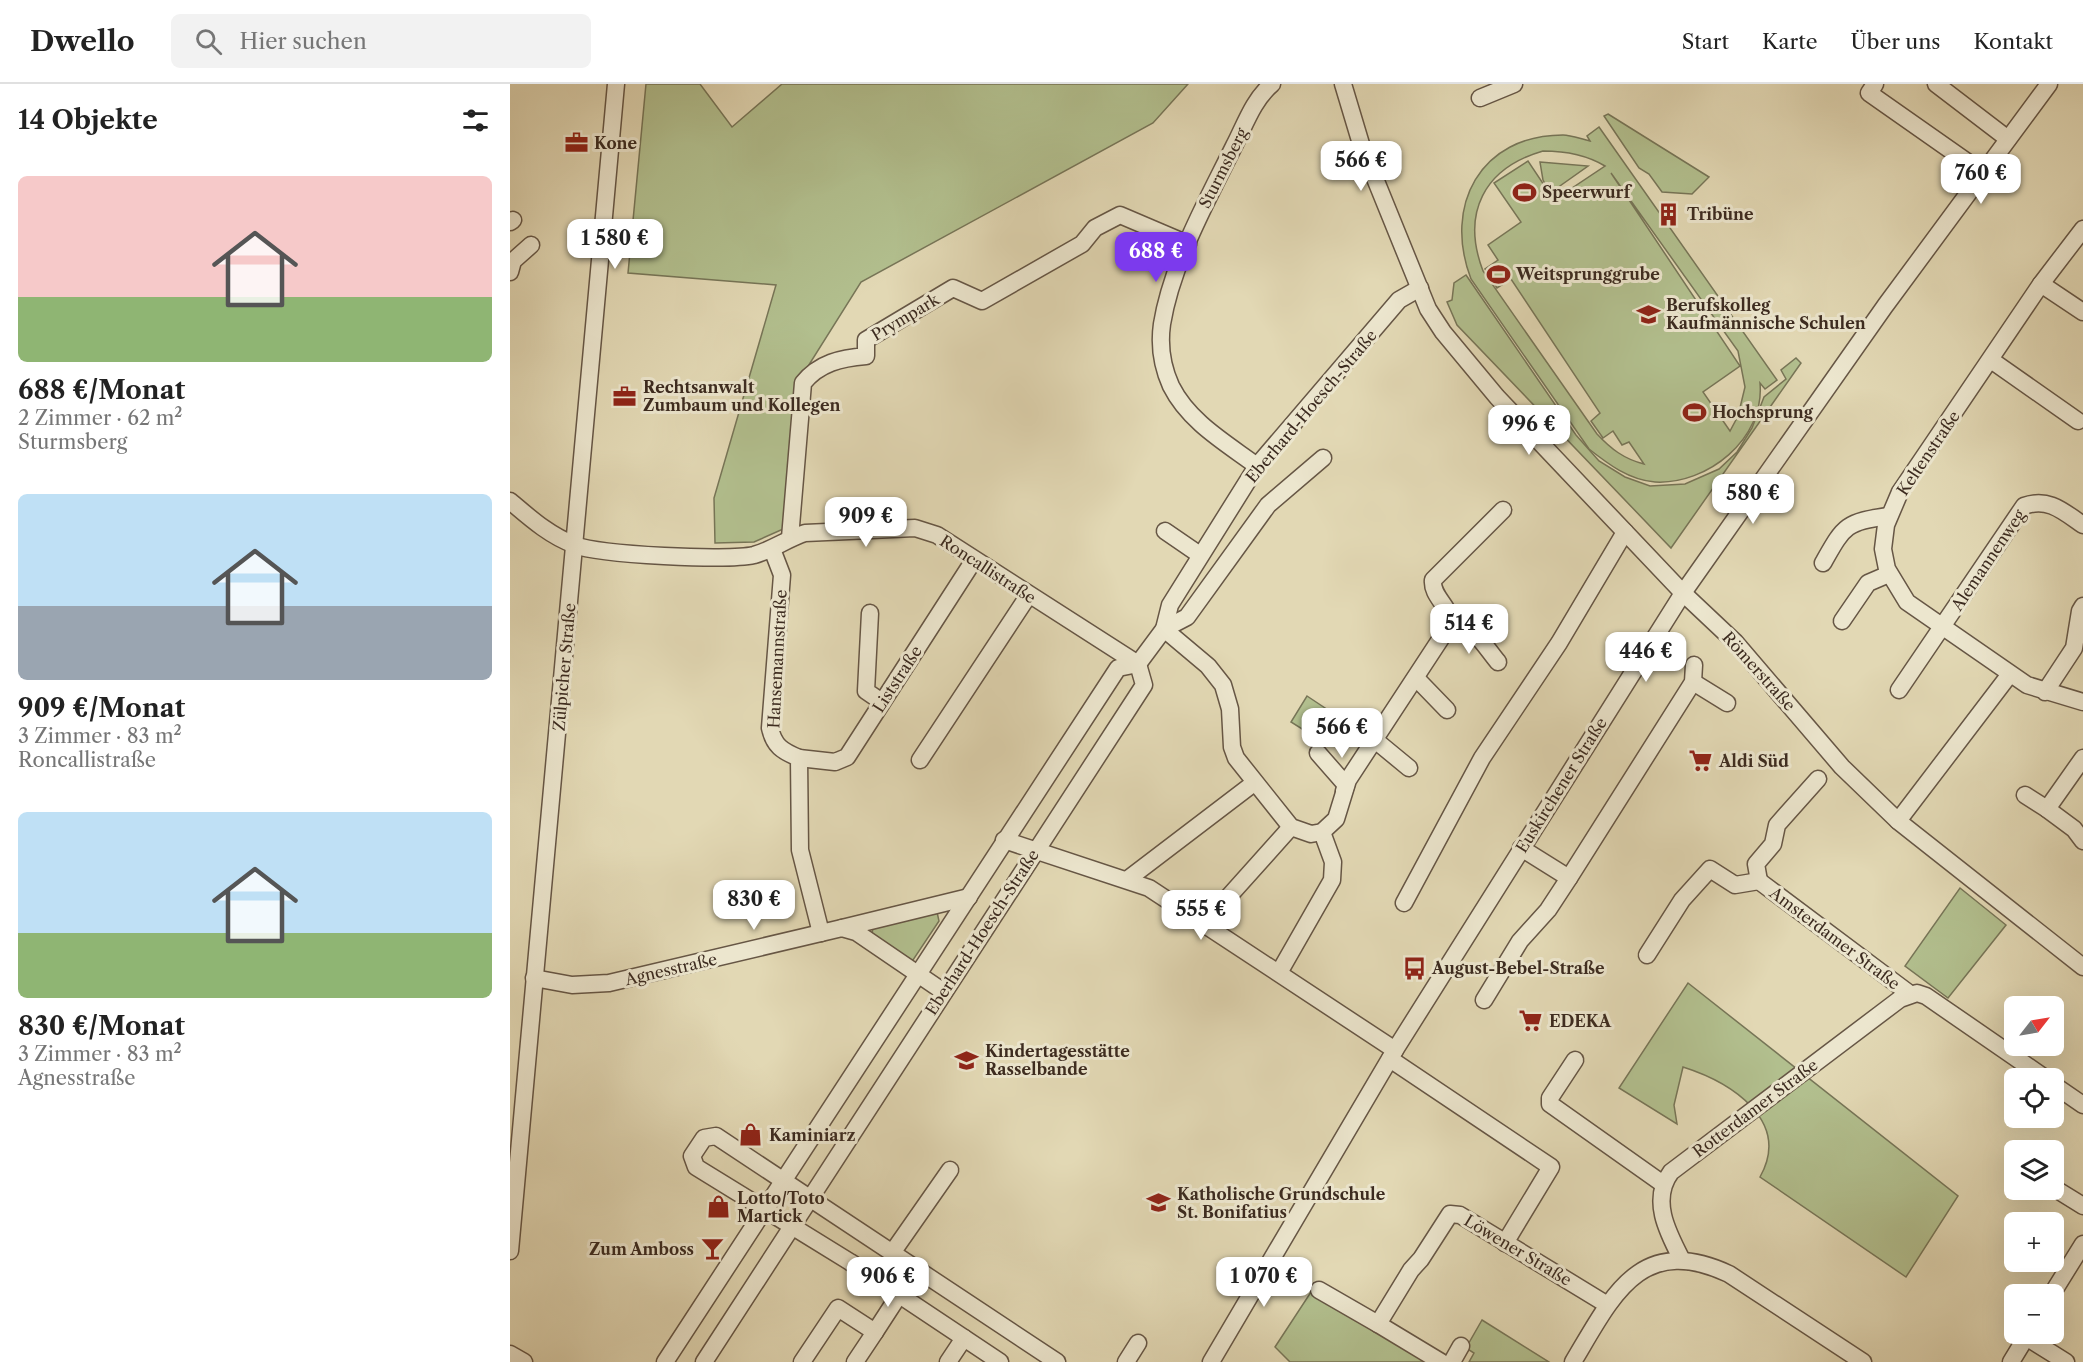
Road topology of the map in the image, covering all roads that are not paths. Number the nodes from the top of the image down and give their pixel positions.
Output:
1 (616, 84) edge
2 (1272, 84) edge
3 (1343, 84) edge
4 (1514, 84) edge
5 (1875, 84) edge
6 (1936, 84) edge
7 (2049, 84) edge
8 (1480, 98) dead end
9 (2008, 139) junction
10 (1983, 173) junction
11 (2083, 229) edge
12 (1188, 244) junction
13 (531, 245) dead end
14 (510, 272) edge
15 (2041, 284) junction
16 (1420, 288) junction
17 (2083, 312) edge
18 (1991, 360) junction
19 (2078, 421) dead end
20 (1323, 458) dead end
21 (1257, 466) junction
22 (510, 501) edge
23 (1503, 510) dead end
24 (1889, 516) junction
25 (2078, 521) edge
26 (1165, 531) dead end
27 (1625, 532) junction
28 (790, 538) junction
29 (575, 545) junction
30 (772, 549) junction
31 (1200, 555) junction
32 (974, 560) junction
33 (1823, 563) dead end
34 (1889, 574) junction
35 (1683, 593) junction
36 (1028, 596) junction
37 (2083, 606) edge
38 (870, 614) dead end
39 (1451, 621) junction
40 (1842, 621) dead end
41 (1164, 628) junction
42 (1942, 628) junction
43 (1498, 662) dead end
44 (1138, 664) junction
45 (2010, 674) junction
46 (1416, 678) junction
47 (1899, 690) dead end
48 (2045, 692) junction
49 (882, 702) junction
50 (2083, 702) edge
51 (1727, 703) dead end
52 (1447, 710) dead end
53 (1375, 740) junction
54 (1318, 753) dead end
55 (799, 758) junction
56 (920, 760) dead end
57 (2082, 761) edge
58 (1409, 768) dead end
59 (1818, 779) dead end
60 (1254, 783) junction
61 (1344, 791) junction
62 (2025, 795) dead end
63 (2052, 802) junction
64 (1898, 821) junction
65 (1291, 827) junction
66 (1322, 832) junction
67 (1004, 840) junction
68 (2083, 841) edge
69 (1521, 848) junction
70 (1035, 851) junction
71 (1569, 878) junction
72 (1128, 879) junction
73 (1759, 881) junction
74 (969, 897) junction
75 (1404, 903) dead end
76 (1205, 923) junction
77 (842, 928) junction
78 (821, 933) junction
79 (1647, 955) dead end
80 (2083, 967) edge
81 (1280, 972) junction
82 (919, 975) junction
83 (534, 978) junction
84 (944, 992) junction
85 (1914, 994) junction
86 (1484, 1000) dead end
87 (1393, 1054) junction
88 (1575, 1060) dead end
89 (2030, 1068) edge
90 (2064, 1092) edge
91 (2083, 1105) edge
92 (950, 1170) dead end
93 (783, 1181) junction
94 (1663, 1184) junction
95 (2064, 1194) edge
96 (810, 1198) junction
97 (2083, 1206) edge
98 (764, 1210) junction
99 (512, 1218) edge
100 (793, 1226) junction
101 (1505, 1243) junction
102 (2083, 1244) edge
103 (510, 1251) edge
104 (892, 1253) junction
105 (1682, 1260) junction
106 (2058, 1284) edge
107 (1319, 1290) dead end
108 (899, 1295) junction
109 (1606, 1304) junction
110 (1378, 1324) junction
111 (875, 1332) junction
112 (964, 1338) junction
113 (1138, 1343) dead end
114 (2022, 1344) edge
115 (2040, 1344) edge
116 (1461, 1346) dead end
117 (510, 1354) edge
118 (524, 1362) edge
119 (665, 1362) edge
120 (704, 1362) edge
121 (802, 1362) edge
122 (855, 1362) edge
123 (948, 1362) edge
124 (1000, 1362) edge
125 (1057, 1362) edge
126 (1126, 1362) edge
127 (1211, 1362) edge
128 (1441, 1362) edge
129 (1452, 1362) edge
130 (1573, 1362) edge
131 (1863, 1362) edge
132 (2011, 1362) edge
133 (2066, 1362) edge

1 - 29 street, Zülpicher Straße
2 - 12 street, Sturmsberg
3 - 16 street, Römerstraße
4 - 8 street
5 - 10 street
6 - 9 street
7 - 9 street, Euskirchener Straße
9 - 10 street, Euskirchener Straße
10 - 35 street, Euskirchener Straße
11 - 15 street, Keltenstraße
12 - 21 street, Sturmsberg
12 - 28 street, Prympark
13 - 14 street
15 - 17 street
15 - 18 street, Keltenstraße
16 - 21 street, Eberhard-Hoesch-Straße
16 - 27 street, Römerstraße
18 - 19 street
18 - 24 street, Keltenstraße
20 - 41 street, Eberhard-Hoesch-Straße
21 - 31 street, Eberhard-Hoesch-Straße
22 - 29 street, Roncallistraße
23 - 39 street
24 - 33 street
24 - 34 street, Keltenstraße
25 - 42 street, Alemannenweg
26 - 31 street
27 - 35 street, Römerstraße
27 - 75 street
28 - 30 street, Roncallistraße
28 - 32 street, Roncallistraße
29 - 30 street, Roncallistraße
29 - 83 street, Zülpicher Straße
30 - 55 street, Hansemannstraße
31 - 41 street, Eberhard-Hoesch-Straße
32 - 36 street, Roncallistraße
32 - 49 street, Liststraße
34 - 40 street
34 - 42 street, Keltenstraße
35 - 64 street, Römerstraße
35 - 69 street, Euskirchener Straße
36 - 44 street, Roncallistraße
36 - 56 street
37 - 48 street
38 - 49 street
39 - 43 street
39 - 46 street
41 - 44 street, Eberhard-Hoesch-Straße
41 - 60 street
42 - 45 street, Keltenstraße
42 - 47 street, Alemannenweg
44 - 67 street, Eberhard-Hoesch-Straße
44 - 70 street, Eberhard-Hoesch-Straße
45 - 48 street, Keltenstraße
45 - 64 street
46 - 52 street
46 - 53 street
48 - 50 street, Keltenstraße
49 - 55 street, Liststraße
51 - 71 street
53 - 58 street
53 - 61 street
54 - 61 street
55 - 78 street
57 - 63 street
59 - 73 street
60 - 65 street
60 - 72 street
61 - 66 street
62 - 63 street
63 - 68 street
64 - 80 street, Römerstraße
65 - 66 street
65 - 76 street
66 - 81 street
67 - 70 street
67 - 74 street, Eberhard-Hoesch-Straße
69 - 71 street
69 - 87 street, Euskirchener Straße
70 - 72 street
70 - 84 street, Eberhard-Hoesch-Straße
71 - 86 street
72 - 76 street
73 - 79 street
73 - 85 street, Amsterdamer Straße
74 - 77 street, Agnesstraße
74 - 82 street, Eberhard-Hoesch-Straße
76 - 81 street
77 - 78 street, Agnesstraße
77 - 82 street
78 - 83 street, Agnesstraße
81 - 87 street
82 - 84 street
82 - 93 street, Eberhard-Hoesch-Straße
83 - 99 street, Zülpicher Straße
84 - 96 street, Eberhard-Hoesch-Straße
85 - 89 street, Amsterdamer Straße
85 - 94 street, Rotterdamer Straße
87 - 101 street
87 - 127 street, Euskirchener Straße
88 - 94 street
90 - 91 street
92 - 104 street
93 - 96 street
93 - 98 street, Eberhard-Hoesch-Straße
93 - 98 street
94 - 105 street
95 - 97 street
96 - 100 street, Eberhard-Hoesch-Straße
96 - 104 street
98 - 100 street
98 - 119 street, Eberhard-Hoesch-Straße
99 - 103 street, Zülpicher Straße
100 - 108 street
100 - 120 street, Eberhard-Hoesch-Straße
101 - 109 street, Löwener Straße
101 - 110 street, Löwener Straße
102 - 106 street
104 - 125 street
105 - 109 street
105 - 131 street
107 - 110 street
108 - 111 street
108 - 112 street
109 - 130 street
110 - 128 street
111 - 121 street
111 - 122 street
112 - 123 street
112 - 124 street
113 - 126 street
114 - 132 street
115 - 133 street
116 - 129 street
117 - 118 street

